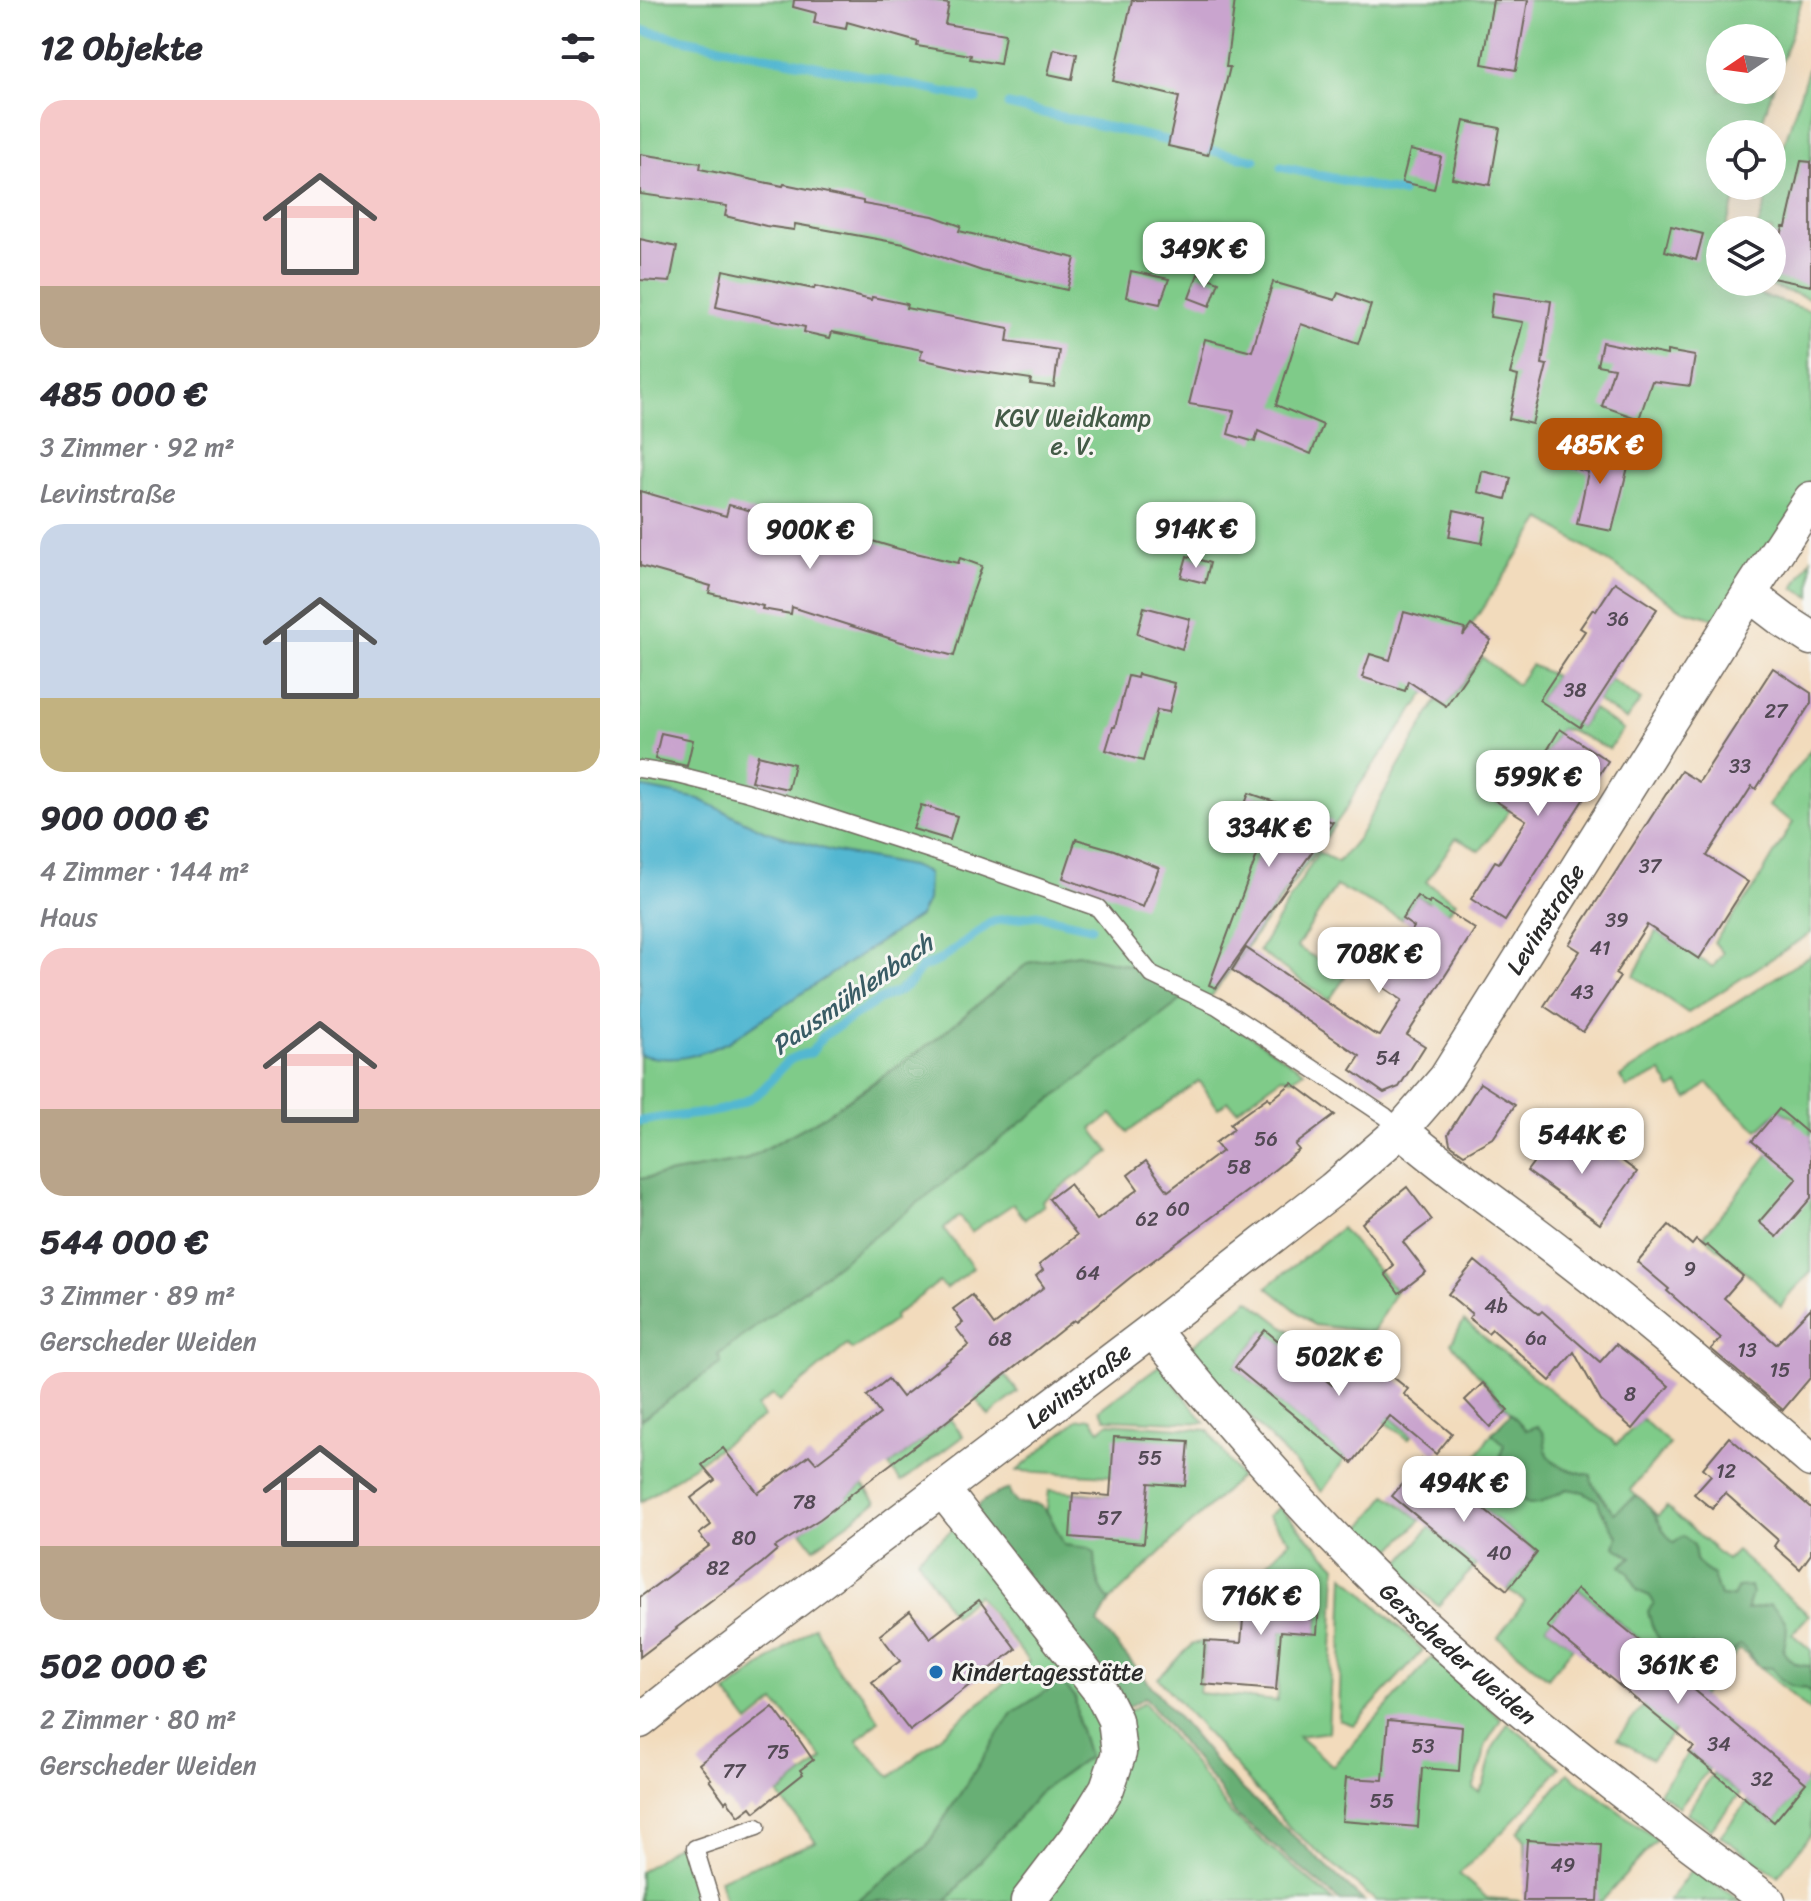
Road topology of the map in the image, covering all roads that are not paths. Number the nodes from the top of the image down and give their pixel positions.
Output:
1 (1811, 499) edge
2 (1749, 594) junction
3 (1811, 638) edge
4 (640, 769) edge
5 (1401, 1130) junction
6 (1152, 1330) junction
7 (1811, 1460) edge
8 (942, 1489) junction
9 (640, 1721) edge
10 (757, 1827) dead end
11 (711, 1901) edge
12 (1028, 1901) edge
13 (1768, 1901) edge

1 - 2 street, Levinstraße
2 - 3 street
2 - 5 street, Levinstraße
4 - 5 lane
5 - 6 street, Levinstraße
5 - 7 street
6 - 8 street, Levinstraße
6 - 13 street, Gerscheder Weiden
8 - 9 street, Levinstraße
8 - 12 street
10 - 11 lane

